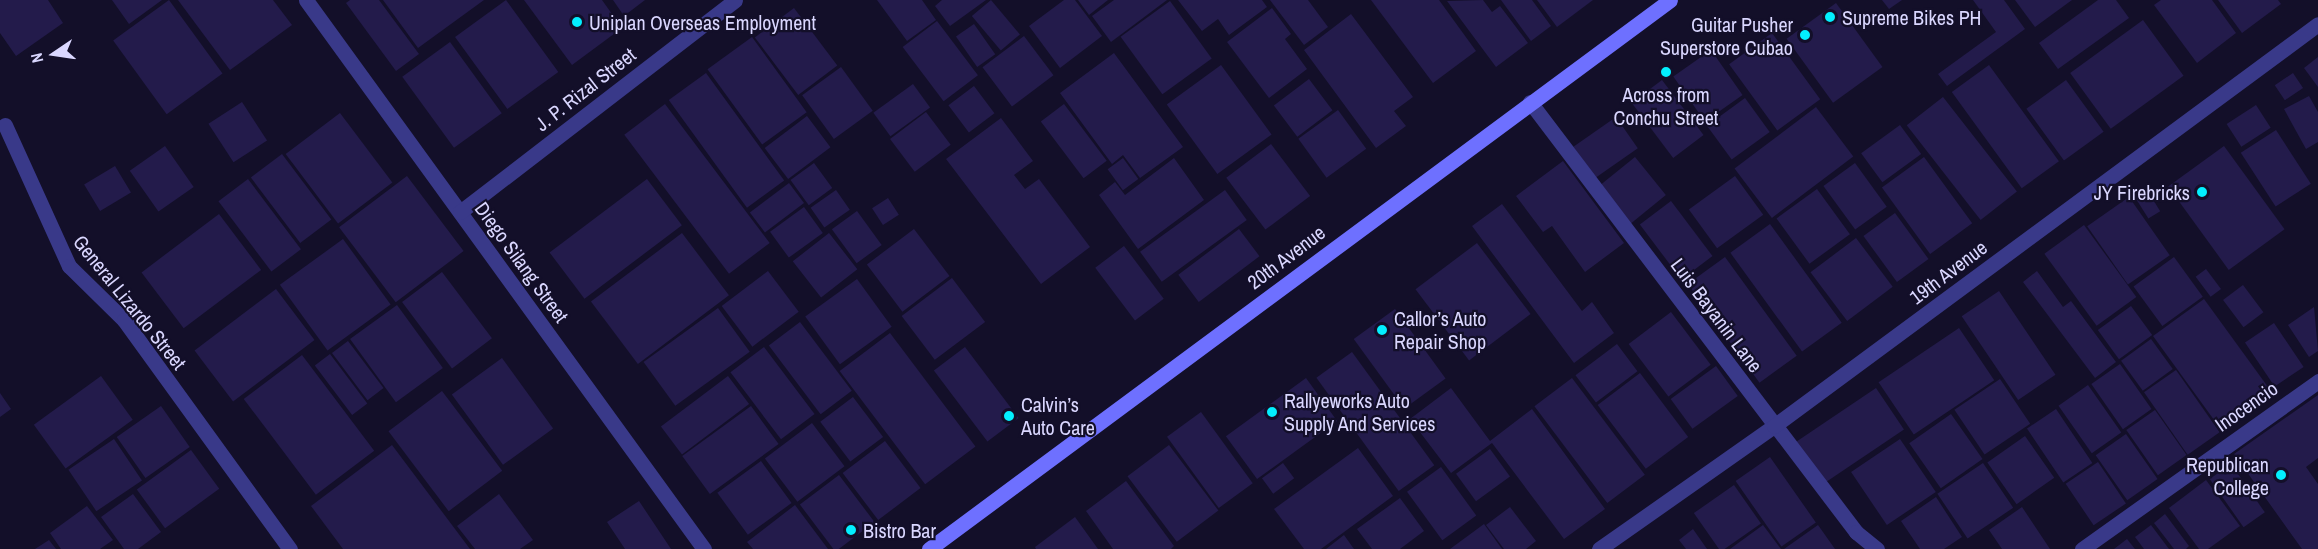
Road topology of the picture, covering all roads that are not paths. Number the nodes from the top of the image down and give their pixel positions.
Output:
1 (306, 0) edge
2 (1670, 0) edge
3 (725, 3) edge
4 (2318, 24) edge
5 (1530, 102) junction
6 (5, 125) dead end
7 (460, 212) junction
8 (2318, 381) edge
9 (1774, 426) junction
10 (290, 549) edge
11 (705, 549) edge
12 (929, 549) edge
13 (1599, 549) edge
14 (1877, 549) edge
15 (2082, 549) edge

1 - 7 street, Diego Silang Street
2 - 5 main road, 20th Avenue
3 - 7 street, J. P. Rizal Street
4 - 9 street, 19th Avenue
5 - 9 street, Luis Bayanin Lane
5 - 12 main road, 20th Avenue
6 - 10 street, General Lizardo Street
7 - 11 street, Diego Silang Street
8 - 15 street, Inocencio
9 - 13 street, 19th Avenue
9 - 14 street, Luis Bayanin Lane

